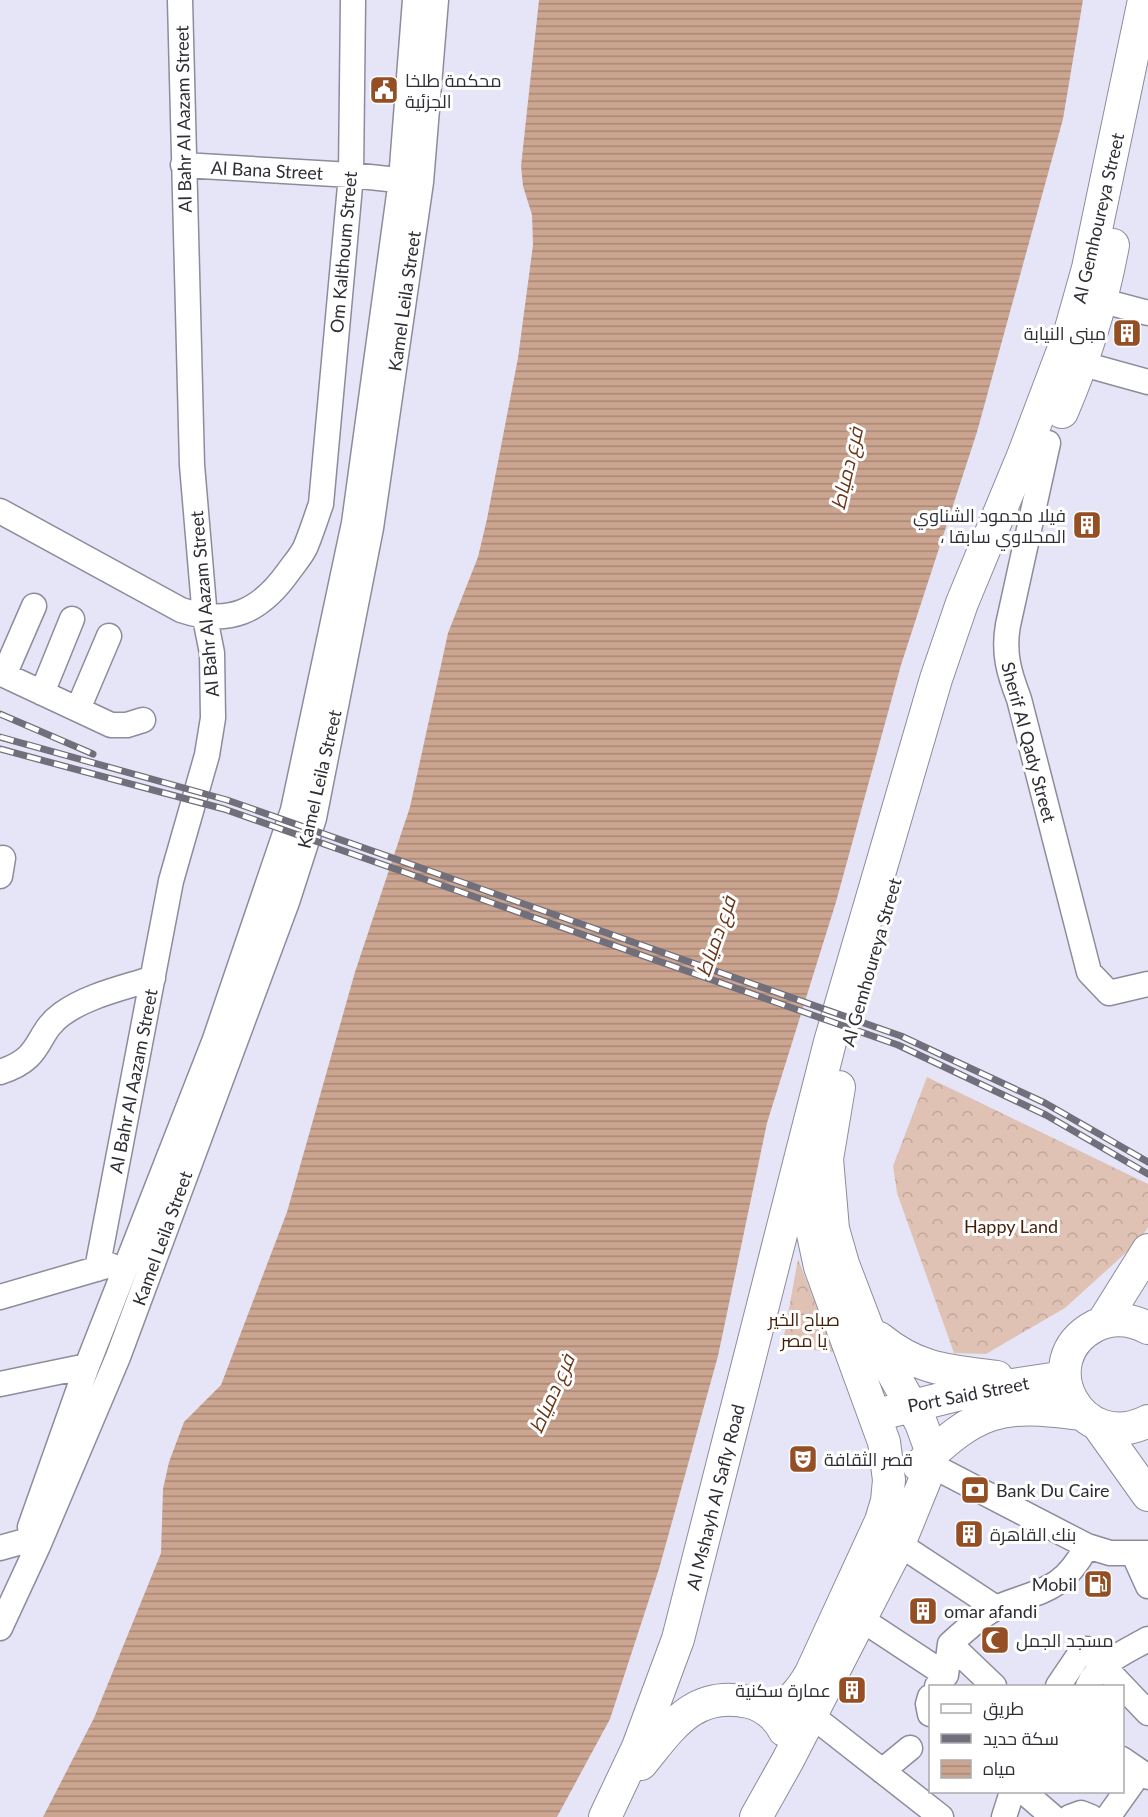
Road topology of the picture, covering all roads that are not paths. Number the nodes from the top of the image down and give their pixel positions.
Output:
1 (180, 0) edge
2 (352, 0) edge
3 (415, 0) edge
4 (436, 0) edge
5 (1144, 0) edge
6 (1148, 84) edge
7 (183, 165) junction
8 (351, 175) junction
9 (411, 181) junction
10 (1103, 301) junction
11 (1148, 313) edge
12 (1083, 364) junction
13 (1148, 382) edge
14 (1048, 443) junction
15 (0, 511) edge
16 (34, 606) dead end
17 (205, 618) junction
18 (72, 620) dead end
19 (110, 636) dead end
20 (2, 674) edge
21 (42, 693) junction
22 (78, 709) junction
23 (143, 720) dead end
24 (153, 978) junction
25 (1148, 984) edge
26 (0, 1072) edge
27 (799, 1168) junction
28 (1148, 1250) edge
29 (130, 1261) junction
30 (97, 1269) junction
31 (0, 1297) edge
32 (1103, 1322) junction
33 (867, 1327) junction
34 (1148, 1328) edge
35 (90, 1361) junction
36 (114, 1368) junction
37 (1052, 1378) junction
38 (0, 1384) edge
39 (912, 1405) junction
40 (1090, 1420) junction
41 (1148, 1421) edge
42 (878, 1424) junction
43 (930, 1459) junction
44 (889, 1480) junction
45 (1148, 1495) edge
46 (26, 1541) junction
47 (900, 1544) junction
48 (1087, 1546) junction
49 (0, 1548) edge
50 (1141, 1554) edge
51 (20, 1585) junction
52 (1148, 1586) edge
53 (996, 1608) junction
54 (861, 1619) junction
55 (0, 1628) edge
56 (1148, 1639) edge
57 (950, 1644) junction
58 (1098, 1658) junction
59 (941, 1681) edge
60 (993, 1685) edge
61 (1059, 1685) edge
62 (1088, 1685) edge
63 (1123, 1685) edge
64 (1124, 1687) edge
65 (1148, 1713) edge
66 (772, 1714) junction
67 (811, 1715) junction
68 (910, 1748) dead end
69 (788, 1760) junction
70 (1137, 1769) edge
71 (882, 1771) junction
72 (1124, 1791) edge
73 (1011, 1793) edge
74 (1122, 1793) edge
75 (609, 1808) edge
76 (756, 1817) edge
77 (941, 1817) edge
78 (1004, 1817) edge
79 (1070, 1817) edge
80 (1091, 1817) edge
81 (1108, 1817) edge

1 - 7 street, Al Bahr Al Aazam Street
2 - 8 street, Om Kalthoum Street
3 - 9 street, Kamel Leila Street
4 - 9 street, Kamel Leila Street
5 - 27 main road, Al Gemhoureya Street
6 - 10 main road, Al Gemhoureya Street
7 - 8 street, Al Bana Street
7 - 17 street, Al Bahr Al Aazam Street
8 - 9 street, Al Bana Street
8 - 17 street, Om Kalthoum Street
9 - 29 street, Kamel Leila Street
9 - 36 street, Kamel Leila Street
10 - 11 street
10 - 12 main road, Al Gemhoureya Street
12 - 13 street
12 - 14 main road, Al Gemhoureya Street
14 - 25 street, Sherif Al Qady Street
14 - 33 main road, Al Gemhoureya Street
15 - 17 street
16 - 20 street
17 - 24 street, Al Bahr Al Aazam Street
18 - 21 street
19 - 22 street
20 - 21 street
21 - 22 street
22 - 23 street
24 - 26 street
24 - 30 street, Al Bahr Al Aazam Street
27 - 42 main road, Al Gemhoureya Street
27 - 75 main road, Al Mshayh Al Safly Road
28 - 32 main road
29 - 30 street
29 - 35 street, Kamel Leila Street
30 - 31 street
32 - 34 main road
32 - 37 main road
33 - 37 main road
33 - 39 main road, Al Gemhoureya Street
35 - 36 street
35 - 38 street
35 - 46 street, Kamel Leila Street
36 - 51 street, Kamel Leila Street
37 - 39 main road, Port Said Street
37 - 40 main road
39 - 42 main road, Port Said Street
39 - 43 main road, Al Gemhoureya Street
40 - 41 main road, Port Said Street
40 - 43 main road, Port Said Street
40 - 45 main road
42 - 44 main road, Al Gemhoureya Street
43 - 44 main road, Port Said Street
43 - 47 main road
43 - 48 street
44 - 66 main road, Al Gemhoureya Street
46 - 49 street
46 - 51 street, Kamel Leila Street
47 - 53 street
47 - 54 main road
48 - 50 street
48 - 53 street
50 - 52 street
51 - 55 street, Kamel Leila Street
53 - 57 street
54 - 59 street
54 - 67 main road
56 - 58 street
57 - 59 street
57 - 60 street
58 - 61 street
58 - 62 street
58 - 63 street
64 - 65 street
66 - 69 main road
66 - 75 main road
67 - 69 main road
67 - 71 street
68 - 71 street
69 - 76 main road
70 - 72 street
71 - 77 street
73 - 78 street
74 - 81 street
79 - 80 street

